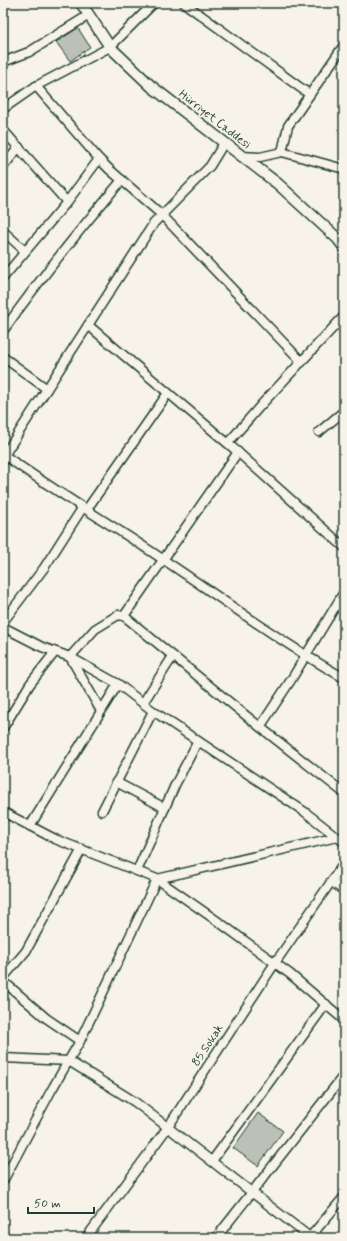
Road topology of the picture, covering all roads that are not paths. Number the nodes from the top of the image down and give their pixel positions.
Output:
1 (81, 3) edge
2 (154, 3) edge
3 (184, 3) edge
4 (88, 14) junction
5 (344, 45) edge
6 (110, 47) junction
7 (3, 62) edge
8 (36, 86) junction
9 (309, 94) junction
10 (3, 108) edge
11 (3, 130) edge
12 (224, 143) junction
13 (19, 147) junction
14 (282, 152) junction
15 (241, 156) junction
16 (99, 159) junction
17 (343, 166) edge
18 (3, 167) edge
19 (122, 180) junction
20 (67, 202) junction
21 (162, 215) junction
22 (3, 231) edge
23 (344, 247) edge
24 (25, 251) junction
25 (3, 278) edge
26 (344, 316) edge
27 (88, 325) junction
28 (3, 331) edge
29 (3, 358) edge
30 (302, 362) junction
31 (47, 389) junction
32 (168, 393) junction
33 (344, 411) edge
34 (319, 432) dead end
35 (228, 443) junction
36 (238, 452) junction
37 (3, 456) edge
38 (85, 508) junction
39 (344, 546) edge
40 (163, 560) junction
41 (344, 592) edge
42 (124, 616) junction
43 (3, 622) edge
44 (3, 627) edge
45 (55, 652) junction
46 (173, 656) junction
47 (305, 656) junction
48 (70, 657) junction
49 (344, 678) edge
50 (118, 684) junction
51 (143, 703) junction
52 (101, 711) junction
53 (153, 711) junction
54 (3, 728) edge
55 (260, 728) junction
56 (198, 741) junction
57 (116, 782) junction
58 (344, 793) edge
59 (165, 808) junction
60 (102, 811) dead end
61 (3, 813) edge
62 (30, 826) junction
63 (341, 839) edge
64 (82, 849) junction
65 (344, 863) edge
66 (137, 871) junction
67 (157, 879) junction
68 (332, 881) junction
69 (344, 891) edge
70 (275, 963) junction
71 (3, 978) edge
72 (3, 981) edge
73 (326, 1004) junction
74 (344, 1020) edge
75 (80, 1041) junction
76 (3, 1058) edge
77 (69, 1061) junction
78 (344, 1075) edge
79 (168, 1127) junction
80 (212, 1161) junction
81 (3, 1181) edge
82 (252, 1192) junction
83 (344, 1197) edge
84 (86, 1238) edge
85 (216, 1238) edge
86 (311, 1238) edge

1 - 4 street, Hürriyet Caddesi
2 - 6 street
3 - 9 street
4 - 6 street, Hürriyet Caddesi
4 - 7 street
5 - 9 street
6 - 8 street
6 - 12 street, Hürriyet Caddesi
8 - 10 street
8 - 16 street
9 - 14 street
11 - 13 street
12 - 15 street, Hürriyet Caddesi
12 - 21 street
13 - 18 street
13 - 20 street
14 - 15 street
14 - 17 street
15 - 23 street, Hürriyet Caddesi
16 - 19 street
16 - 20 street
19 - 21 street
19 - 28 street
20 - 24 street
21 - 27 street
21 - 30 street
22 - 24 street
24 - 25 street
26 - 30 street
27 - 31 street
27 - 32 street
29 - 31 street
30 - 35 street
31 - 37 street
32 - 35 street
32 - 38 street
33 - 34 street
35 - 36 street
36 - 39 street
36 - 40 street
37 - 38 street
38 - 40 street
38 - 43 street
40 - 42 street
40 - 47 street
41 - 47 street
42 - 46 street
42 - 48 street
44 - 45 street
45 - 48 street
45 - 54 street
46 - 51 street
46 - 55 street
47 - 49 street
47 - 55 street
48 - 50 street
48 - 52 street
50 - 51 street
50 - 52 street
51 - 53 street
52 - 62 street
53 - 56 street
53 - 57 street
55 - 58 street
56 - 59 street
56 - 63 street
57 - 59 street
57 - 60 street
59 - 66 street
61 - 62 street
62 - 64 street
63 - 67 street
64 - 66 street
64 - 71 street
65 - 68 street, 85 Sokak
66 - 67 street
67 - 70 street
67 - 75 street
68 - 69 street
68 - 70 street, 85 Sokak
70 - 73 street
70 - 79 street, 85 Sokak
72 - 75 street
73 - 74 street
73 - 80 street
75 - 77 street
76 - 77 street
77 - 79 street
77 - 81 street
78 - 82 street
79 - 80 street
79 - 84 street, 85 Sokak
80 - 82 street
82 - 85 street
82 - 86 street
83 - 86 street

